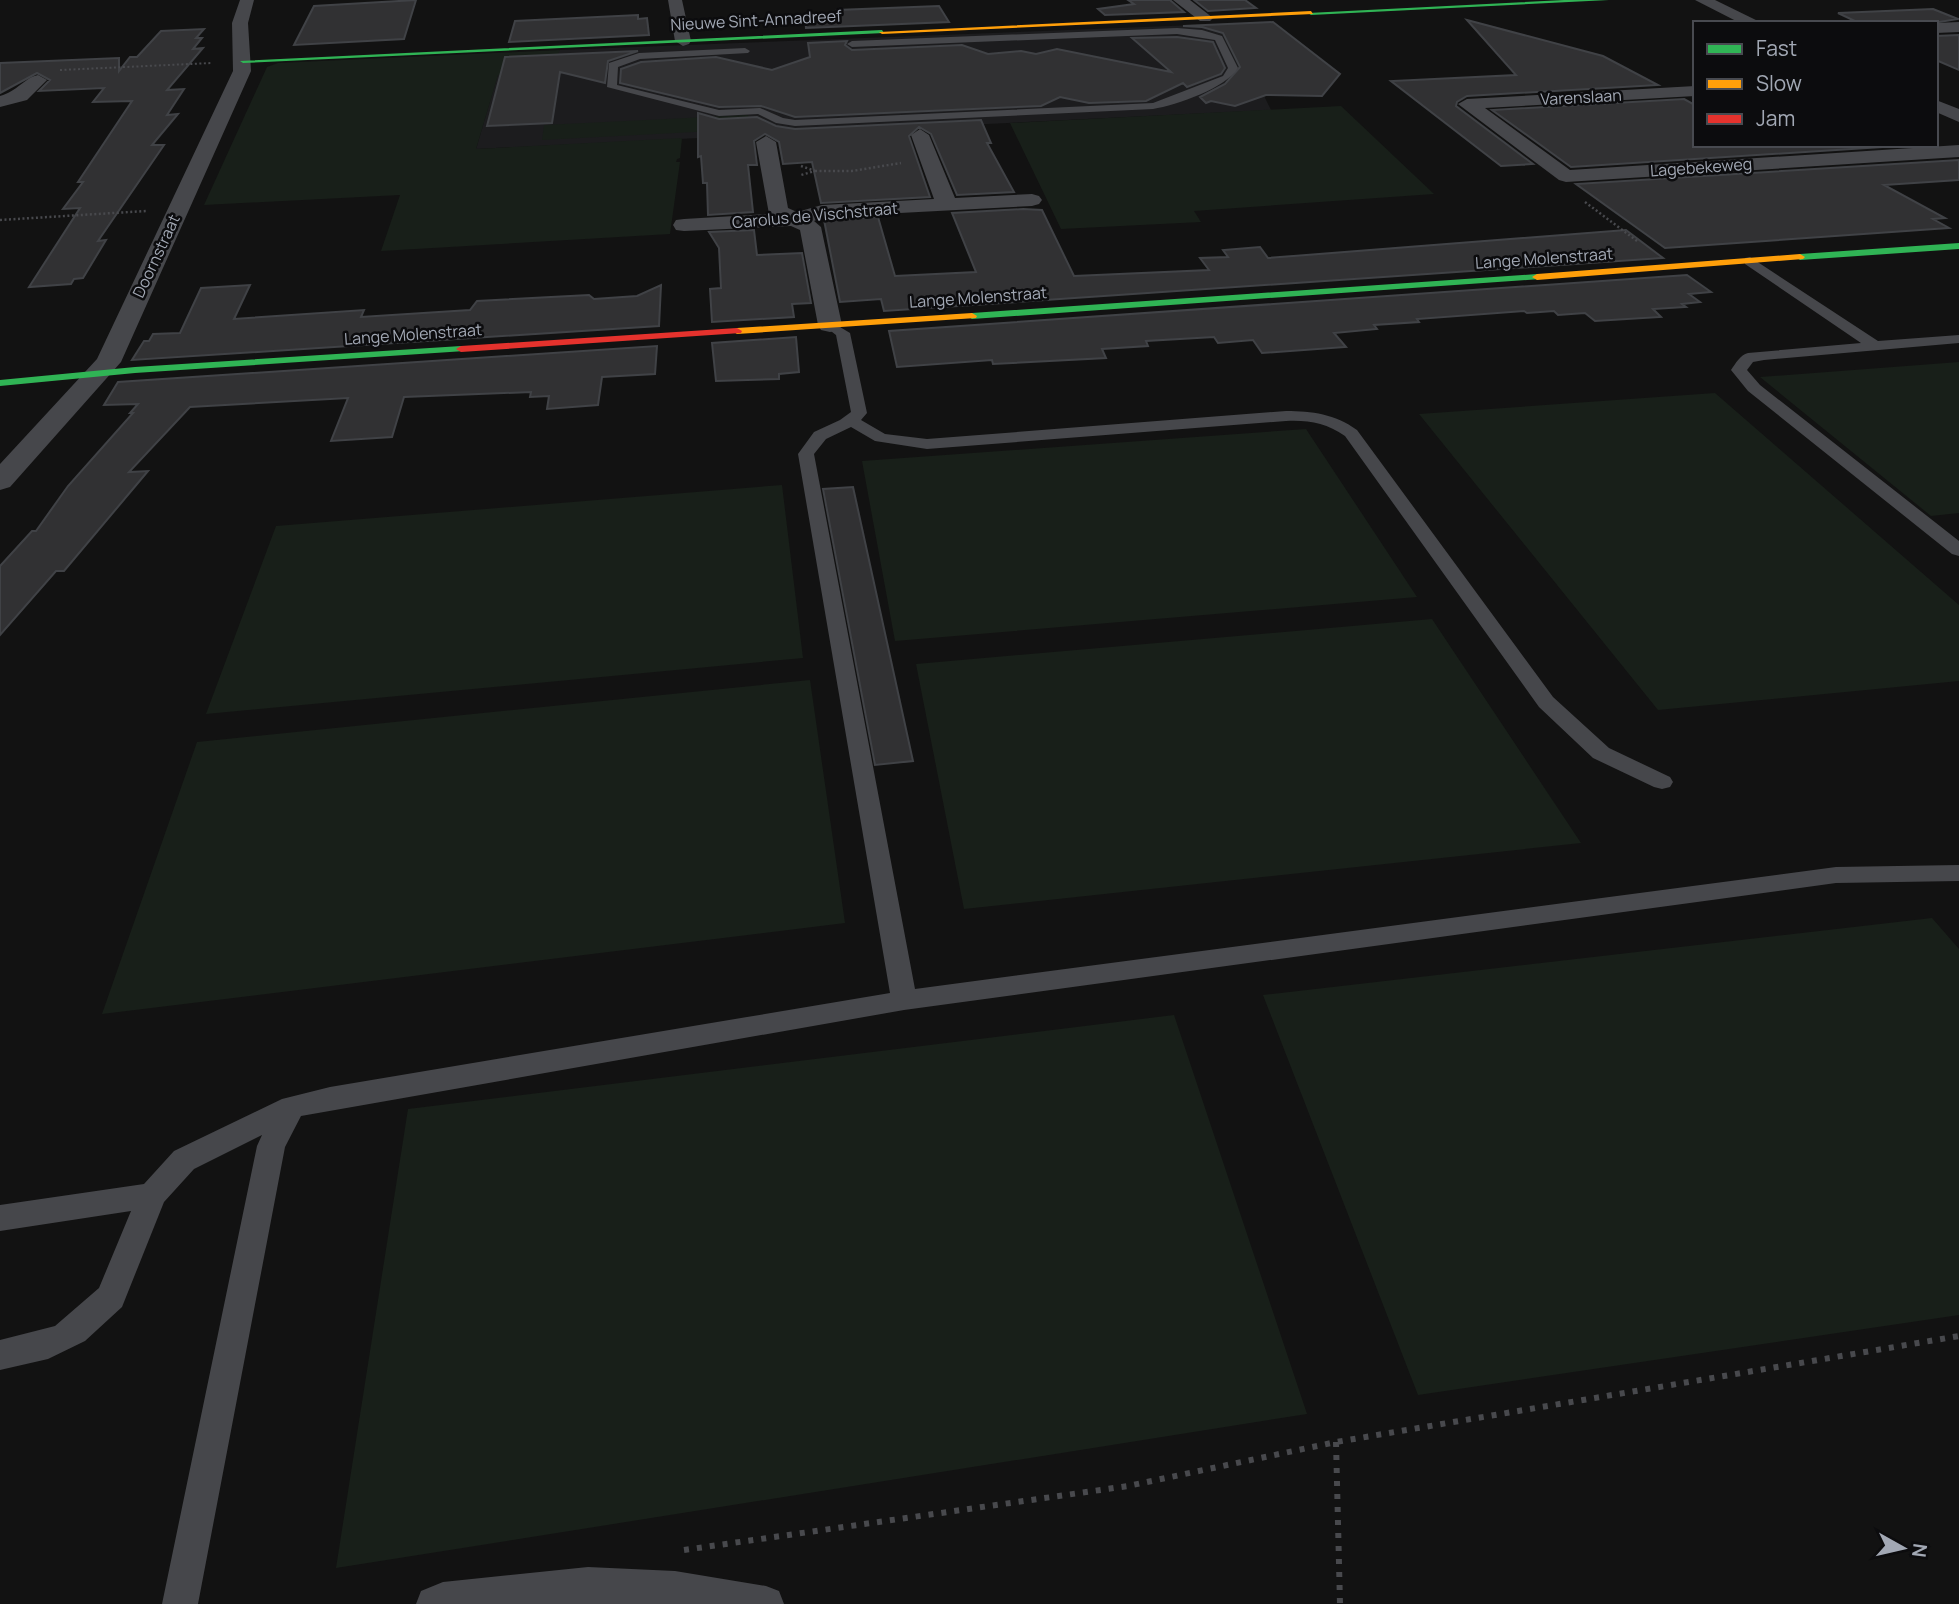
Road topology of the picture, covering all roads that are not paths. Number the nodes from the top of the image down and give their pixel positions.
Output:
1 (247, 0) edge
2 (676, 0) edge
3 (1180, 0) edge
4 (1606, 0) edge
5 (1702, 0) edge
6 (1205, 18) junction
7 (1749, 21) edge
8 (1959, 27) edge
9 (1938, 28) edge
10 (946, 35) junction
11 (683, 41) junction
12 (852, 44) dead end
13 (652, 48) junction
14 (745, 51) dead end
15 (243, 61) junction
16 (38, 80) dead end
17 (1693, 91) edge
18 (0, 102) edge
19 (1938, 106) edge
20 (1959, 116) edge
21 (920, 135) dead end
22 (766, 142) dead end
23 (1959, 151) edge
24 (1566, 176) joint
25 (1032, 200) dead end
26 (947, 205) junction
27 (797, 219) junction
28 (684, 225) dead end
29 (1959, 246) edge
30 (1750, 261) junction
31 (830, 325) junction
32 (1959, 339) edge
33 (1874, 345) junction
34 (99, 373) junction
35 (0, 383) edge
36 (852, 421) junction
37 (0, 481) edge
38 (1959, 550) edge
39 (1662, 782) dead end
40 (1959, 873) edge
41 (904, 1000) junction
42 (292, 1107) junction
43 (152, 1195) junction
44 (0, 1218) edge
45 (0, 1354) edge
46 (180, 1604) edge
47 (434, 1604) edge
48 (766, 1604) edge

1 - 15 street, Doornstraat
2 - 11 street
3 - 6 street
4 - 6 street, Nieuwe Sint-Annadreef
5 - 7 street
6 - 10 street, Nieuwe Sint-Annadreef
8 - 9 street
10 - 11 street, Nieuwe Sint-Annadreef
10 - 12 lane
10 - 13 lane
11 - 13 street, Nieuwe Sint-Annadreef
13 - 14 lane
13 - 15 street, Nieuwe Sint-Annadreef
15 - 34 street, Doornstraat
16 - 18 street
17 - 24 street, Varenslaan
19 - 20 street
21 - 26 street
22 - 27 street
23 - 24 street, Lagebekeweg
25 - 26 street, Carolus de Vischstraat
26 - 27 street, Carolus de Vischstraat
27 - 28 street, Carolus de Vischstraat
27 - 31 street
29 - 30 street, Lange Molenstraat
30 - 31 street, Lange Molenstraat
30 - 33 lane
31 - 34 street, Lange Molenstraat
31 - 36 lane
32 - 33 lane
33 - 38 lane
34 - 35 street, Lange Molenstraat
34 - 37 street, Doornstraat
36 - 39 lane
36 - 41 lane
40 - 41 lane
41 - 42 lane
42 - 43 lane
42 - 46 lane
43 - 44 lane
43 - 45 lane
47 - 48 lane

